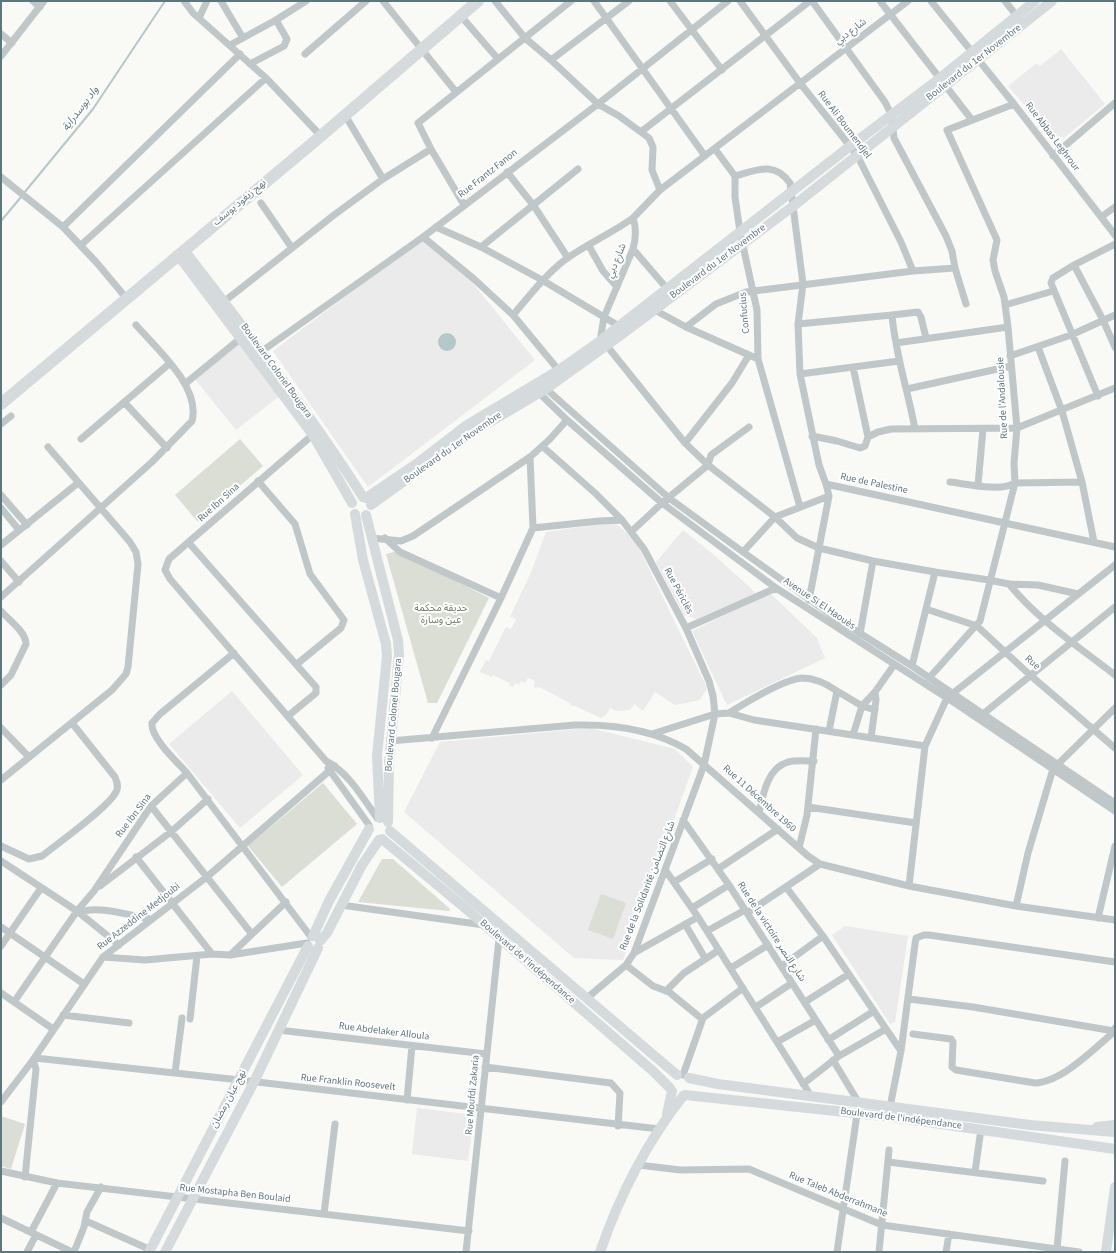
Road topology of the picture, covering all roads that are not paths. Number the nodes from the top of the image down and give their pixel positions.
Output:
1 (33, 1) edge
2 (44, 1) edge
3 (184, 1) edge
4 (207, 1) edge
5 (221, 1) edge
6 (306, 1) edge
7 (366, 1) edge
8 (383, 1) edge
9 (478, 1) edge
10 (495, 1) edge
11 (571, 1) edge
12 (594, 1) edge
13 (629, 1) edge
14 (670, 1) edge
15 (728, 1) edge
16 (740, 1) edge
17 (811, 1) edge
18 (880, 1) edge
19 (908, 1) edge
20 (931, 1) edge
21 (1005, 1) edge
22 (1035, 1) edge
23 (1052, 1) edge
24 (40, 7) junction
25 (196, 15) junction
26 (460, 15) junction
27 (889, 15) junction
28 (1016, 15) junction
29 (606, 18) junction
30 (276, 20) junction
31 (1023, 24) junction
32 (692, 29) junction
33 (1, 34) edge
34 (767, 35) junction
35 (243, 38) junction
36 (525, 38) junction
37 (12, 43) junction
38 (230, 45) junction
39 (845, 48) junction
40 (421, 49) junction
41 (240, 54) junction
42 (305, 54) dead end
43 (975, 55) junction
44 (1, 56) edge
45 (498, 59) junction
46 (551, 60) junction
47 (250, 64) junction
48 (642, 68) junction
49 (722, 70) junction
50 (266, 78) junction
51 (943, 82) junction
52 (800, 83) junction
53 (456, 92) junction
54 (1115, 103) edge
55 (598, 104) junction
56 (1014, 104) junction
57 (672, 109) junction
58 (891, 114) junction
59 (345, 116) junction
60 (972, 120) junction
61 (893, 126) junction
62 (642, 131) junction
63 (321, 136) junction
64 (849, 147) junction
65 (431, 149) junction
66 (715, 149) junction
67 (857, 155) junction
68 (705, 156) junction
69 (1053, 156) junction
70 (578, 169) dead end
71 (507, 172) junction
72 (734, 176) junction
73 (2, 178) edge
74 (383, 180) junction
75 (660, 190) junction
76 (792, 190) junction
77 (261, 203) dead end
78 (464, 205) junction
79 (534, 206) junction
80 (792, 207) junction
81 (1115, 207) edge
82 (1101, 217) junction
83 (632, 218) junction
84 (436, 226) junction
85 (63, 227) junction
86 (740, 232) junction
87 (1115, 235) edge
88 (423, 237) junction
89 (743, 244) junction
90 (1115, 244) edge
91 (81, 245) junction
92 (589, 246) junction
93 (481, 247) junction
94 (292, 248) junction
95 (634, 249) junction
96 (181, 252) junction
97 (568, 258) junction
98 (1074, 265) junction
99 (955, 268) junction
100 (913, 271) junction
101 (542, 280) junction
102 (803, 284) junction
103 (617, 287) junction
104 (754, 291) junction
105 (1053, 291) junction
106 (670, 293) junction
107 (127, 299) junction
108 (221, 304) junction
109 (966, 304) dead end
110 (1004, 305) junction
111 (651, 308) junction
112 (892, 314) junction
113 (513, 315) junction
114 (1115, 315) edge
115 (604, 317) junction
116 (1103, 320) junction
117 (798, 324) junction
118 (136, 325) dead end
119 (619, 326) junction
120 (686, 327) junction
121 (1008, 327) junction
122 (1071, 335) junction
123 (241, 338) junction
124 (926, 338) junction
125 (896, 343) junction
126 (603, 344) junction
127 (1038, 347) junction
128 (1115, 347) edge
129 (260, 355) junction
130 (749, 355) junction
131 (1010, 356) junction
132 (758, 359) junction
133 (899, 361) junction
134 (169, 364) junction
135 (1011, 366) junction
136 (853, 367) junction
137 (561, 373) junction
138 (800, 374) junction
139 (186, 383) junction
140 (539, 387) junction
141 (1115, 388) edge
142 (908, 389) junction
143 (1098, 396) junction
144 (124, 402) junction
145 (1, 404) edge
146 (1062, 411) junction
147 (11, 416) dead end
148 (567, 420) junction
149 (1, 424) edge
150 (749, 427) dead end
151 (983, 428) junction
152 (1016, 428) junction
153 (915, 429) junction
154 (316, 432) junction
155 (812, 436) junction
156 (868, 437) junction
157 (80, 440) dead end
158 (685, 444) junction
159 (542, 446) junction
160 (48, 447) dead end
161 (167, 448) junction
162 (530, 457) junction
163 (708, 465) junction
164 (258, 481) junction
165 (950, 482) dead end
166 (1082, 482) junction
167 (78, 483) junction
168 (1015, 483) junction
169 (826, 484) junction
170 (978, 485) junction
171 (1, 495) edge
172 (829, 496) junction
173 (669, 498) junction
174 (366, 500) junction
175 (352, 503) junction
176 (662, 503) junction
177 (800, 507) junction
178 (1, 508) edge
179 (101, 508) junction
180 (355, 514) junction
181 (366, 515) junction
182 (775, 517) junction
183 (622, 520) junction
184 (1004, 522) junction
185 (27, 525) junction
186 (533, 528) junction
187 (19, 530) junction
188 (632, 531) junction
189 (372, 538) junction
190 (384, 538) junction
191 (1094, 542) junction
192 (189, 543) junction
193 (1, 545) edge
194 (1115, 547) edge
195 (819, 548) junction
196 (743, 552) junction
197 (1, 561) edge
198 (873, 561) junction
199 (1115, 565) edge
200 (935, 572) junction
201 (990, 580) junction
202 (19, 582) junction
203 (1009, 584) junction
204 (776, 588) junction
205 (1078, 594) junction
206 (1, 597) edge
207 (501, 598) junction
208 (809, 600) junction
209 (1115, 607) edge
210 (926, 609) junction
211 (1, 612) edge
212 (828, 618) junction
213 (1045, 620) junction
214 (977, 626) junction
215 (686, 628) junction
216 (860, 634) junction
217 (1072, 642) junction
218 (1005, 652) junction
219 (234, 653) junction
220 (297, 664) junction
221 (894, 665) junction
222 (912, 666) junction
223 (1030, 675) junction
224 (1115, 675) edge
225 (930, 678) junction
226 (1, 686) edge
227 (837, 691) junction
228 (875, 692) junction
229 (949, 696) junction
230 (862, 706) junction
231 (1115, 708) edge
232 (875, 710) junction
233 (729, 713) junction
234 (715, 714) junction
235 (983, 714) junction
236 (288, 716) junction
237 (72, 723) junction
238 (1, 728) edge
239 (816, 729) junction
240 (1093, 729) junction
241 (829, 731) junction
242 (652, 734) junction
243 (853, 735) junction
244 (432, 738) junction
245 (871, 738) junction
246 (390, 741) junction
247 (925, 746) junction
248 (1115, 748) edge
249 (29, 757) junction
250 (326, 760) junction
251 (814, 761) junction
252 (704, 765) junction
253 (335, 766) junction
254 (1055, 766) junction
255 (329, 771) junction
256 (187, 773) junction
257 (1, 780) edge
258 (208, 799) junction
259 (1115, 803) edge
260 (151, 806) junction
261 (808, 807) junction
262 (1115, 811) edge
263 (760, 812) junction
264 (683, 820) junction
265 (916, 823) junction
266 (379, 824) junction
267 (778, 829) junction
268 (172, 831) junction
269 (380, 840) junction
270 (1, 846) edge
271 (243, 846) junction
272 (1115, 846) edge
273 (799, 848) junction
274 (136, 858) junction
275 (712, 859) junction
276 (820, 864) junction
277 (2, 865) edge
278 (718, 869) junction
279 (666, 870) junction
280 (208, 876) junction
281 (674, 882) junction
282 (729, 885) junction
283 (909, 886) junction
284 (786, 887) junction
285 (41, 888) junction
286 (94, 891) junction
287 (286, 902) junction
288 (173, 903) junction
289 (341, 905) junction
290 (1016, 906) junction
291 (692, 908) junction
292 (78, 912) junction
293 (746, 912) junction
294 (698, 917) junction
295 (1098, 918) junction
296 (150, 920) junction
297 (1115, 920) edge
298 (685, 924) junction
299 (484, 925) junction
300 (1, 927) edge
301 (707, 931) junction
302 (10, 933) junction
303 (251, 933) junction
304 (823, 936) junction
305 (499, 939) junction
306 (520, 941) junction
307 (313, 942) junction
308 (119, 945) junction
309 (768, 945) junction
310 (1, 946) edge
311 (511, 950) junction
312 (719, 950) junction
313 (634, 953) junction
314 (212, 954) junction
315 (230, 955) junction
316 (197, 956) junction
317 (103, 957) junction
318 (46, 958) junction
319 (705, 958) junction
320 (1115, 962) edge
321 (626, 965) junction
322 (782, 966) junction
323 (730, 968) junction
324 (849, 974) junction
325 (792, 983) junction
326 (84, 984) junction
327 (743, 988) junction
328 (666, 990) junction
329 (1, 993) edge
330 (587, 998) junction
331 (909, 999) junction
332 (14, 1002) junction
333 (805, 1002) junction
334 (756, 1007) junction
335 (874, 1011) junction
336 (63, 1015) junction
337 (182, 1018) dead end
338 (190, 1019) dead end
339 (702, 1019) junction
340 (816, 1020) junction
341 (129, 1023) dead end
342 (53, 1029) junction
343 (886, 1029) junction
344 (278, 1030) junction
345 (1115, 1030) edge
346 (913, 1034) dead end
347 (828, 1040) junction
348 (778, 1042) junction
349 (412, 1046) junction
350 (901, 1051) junction
351 (486, 1054) junction
352 (836, 1058) junction
353 (34, 1059) junction
354 (485, 1066) junction
355 (175, 1073) junction
356 (683, 1076) junction
357 (240, 1080) junction
358 (254, 1082) junction
359 (803, 1084) junction
360 (671, 1090) junction
361 (684, 1096) junction
362 (811, 1096) junction
363 (406, 1100) junction
364 (1, 1102) edge
365 (859, 1103) junction
366 (890, 1107) junction
367 (482, 1109) junction
368 (858, 1114) junction
369 (666, 1118) junction
370 (335, 1124) dead end
371 (1115, 1124) edge
372 (618, 1126) junction
373 (659, 1129) junction
374 (981, 1129) junction
375 (1081, 1130) junction
376 (1115, 1132) edge
377 (1115, 1149) edge
378 (889, 1150) dead end
379 (1065, 1161) dead end
380 (888, 1162) junction
381 (638, 1165) junction
382 (1, 1171) edge
383 (975, 1172) junction
384 (25, 1177) junction
385 (1043, 1181) dead end
386 (57, 1183) junction
387 (101, 1187) junction
388 (1115, 1187) edge
389 (177, 1198) junction
390 (192, 1199) junction
391 (844, 1209) junction
392 (324, 1214) junction
393 (1, 1218) edge
394 (86, 1221) junction
395 (882, 1225) junction
396 (469, 1231) junction
397 (34, 1234) junction
398 (949, 1234) junction
399 (1057, 1249) junction
400 (150, 1251) edge
401 (27, 1252) edge
402 (73, 1252) edge
403 (165, 1252) edge
404 (466, 1252) edge
405 (600, 1252) edge
406 (837, 1252) edge
407 (879, 1252) edge
408 (946, 1252) edge
409 (1079, 1252) edge
410 (1106, 1252) edge

1 - 24 street
2 - 24 street
3 - 25 street
4 - 25 street
5 - 35 street
6 - 30 street
7 - 42 street
8 - 40 street
9 - 26 main road, نهج زيغود يوسف
10 - 36 street
11 - 36 street
12 - 29 street
13 - 29 street
14 - 32 street
15 - 32 street, Rue Frantz Fanon
16 - 34 street, Rue Ali Boumendjel
17 - 34 street
17 - 39 street
18 - 27 street
19 - 27 street, شارع دبي
20 - 43 street, Rue Abbas Leghrour
21 - 28 street
22 - 28 main road, Boulevard du 1er Novembre
23 - 31 main road, Boulevard du 1er Novembre
24 - 37 street
25 - 38 street
26 - 40 main road, نهج زيغود يوسف
26 - 45 street
27 - 39 street, شارع دبي
27 - 51 street
28 - 31 street
28 - 43 main road, Boulevard du 1er Novembre
29 - 46 street
29 - 48 street
30 - 35 street
30 - 47 street
31 - 43 main road, Boulevard du 1er Novembre
32 - 48 street, Rue Frantz Fanon
32 - 49 street
33 - 37 street
34 - 49 street
34 - 52 street, Rue Ali Boumendjel
35 - 38 street
36 - 45 street
36 - 46 street
37 - 44 street
38 - 41 street
39 - 52 street, شارع دبي
39 - 58 street
40 - 53 street
40 - 59 main road, نهج زيغود يوسف
41 - 47 street
41 - 85 street
43 - 51 main road, Boulevard du 1er Novembre
43 - 56 street, Rue Abbas Leghrour
45 - 53 street
46 - 55 street
47 - 50 street
48 - 55 street, Rue Frantz Fanon
48 - 57 street
49 - 57 street
50 - 63 street
50 - 91 street
51 - 58 main road, Boulevard du 1er Novembre
51 - 60 street
51 - 61 main road, Boulevard du 1er Novembre
52 - 64 street, Rue Ali Boumendjel
52 - 66 street, شارع دبي
53 - 65 street
54 - 69 street
55 - 62 street
55 - 71 street, Rue Frantz Fanon
56 - 60 street
56 - 69 street, Rue Abbas Leghrour
57 - 62 street
57 - 68 street
58 - 61 street
58 - 64 main road, Boulevard du 1er Novembre
59 - 63 main road, نهج زيغود يوسف
59 - 74 street
60 - 110 street, Rue de l'Andalousie
61 - 67 main road, Boulevard du 1er Novembre
61 - 99 street
62 - 75 street
63 - 96 main road, نهج زيغود يوسف
64 - 67 street, Rue Ali Boumendjel
64 - 76 main road, Boulevard du 1er Novembre
65 - 74 street
65 - 78 street
66 - 68 street, شارع دبي
66 - 72 street
67 - 80 main road, Boulevard du 1er Novembre
67 - 100 street, Rue Ali Boumendjel
68 - 75 street, شارع دبي
69 - 82 street, Rue Abbas Leghrour
70 - 79 street
71 - 78 street, Rue Frantz Fanon
71 - 79 street
72 - 76 street
72 - 86 street, Confucius
73 - 85 street
74 - 94 street
75 - 83 street, شارع دبي
76 - 80 street, Rue de Palestine
76 - 86 main road, Boulevard du 1er Novembre
77 - 94 street
78 - 84 street, Rue Frantz Fanon
79 - 93 street
79 - 97 street
80 - 89 main road, Boulevard du 1er Novembre
80 - 102 street, Rue de Palestine
81 - 82 street
82 - 87 street, Rue Abbas Leghrour
83 - 92 street
83 - 95 street, شارع دبي
84 - 88 street, Rue Frantz Fanon
84 - 93 street
85 - 91 street
86 - 89 street, Confucius
86 - 106 main road, Boulevard du 1er Novembre
88 - 113 street
88 - 129 street, Rue Frantz Fanon
89 - 104 street, Confucius
89 - 106 main road, Boulevard du 1er Novembre
90 - 98 street
91 - 107 street
92 - 97 street
92 - 103 street
93 - 101 street
94 - 108 street
95 - 103 street, شارع دبي
95 - 106 street
96 - 107 main road, نهج زيغود يوسف
96 - 108 main road, Boulevard Colonel Bougara
97 - 101 street
98 - 105 street
98 - 116 street
99 - 100 street
99 - 109 street
100 - 102 street
101 - 113 street
101 - 115 street
102 - 104 street
102 - 117 street, Rue de Palestine
103 - 115 street, شارع دبي
104 - 120 street
104 - 132 street, Confucius
105 - 110 street
105 - 122 street
106 - 111 main road, Boulevard du 1er Novembre
107 - 145 main road, نهج زيغود يوسف
108 - 123 main road, Boulevard Colonel Bougara
108 - 129 main road, Boulevard Colonel Bougara
110 - 121 street, Rue de l'Andalousie
111 - 119 main road, Boulevard du 1er Novembre
111 - 120 street
111 - 126 main road, Boulevard du 1er Novembre
112 - 117 street
112 - 124 street
112 - 125 street
113 - 137 street
114 - 116 street
115 - 119 street
115 - 126 street, شارع دبي
116 - 122 street
116 - 128 street
117 - 138 street, Rue de Palestine
118 - 134 street
119 - 126 main road, Boulevard du 1er Novembre
120 - 130 street
121 - 124 street
121 - 131 street, Rue de l'Andalousie
122 - 127 street
122 - 143 street
123 - 129 main road, Boulevard Colonel Bougara
123 - 139 street
124 - 125 street
125 - 133 street
126 - 137 main road, Boulevard du 1er Novembre
126 - 158 street
127 - 131 street
127 - 146 street
129 - 154 main road, Boulevard Colonel Bougara
130 - 132 street
130 - 158 street
131 - 135 street, Rue de l'Andalousie
132 - 177 street, Confucius
133 - 136 street
133 - 142 street
134 - 139 street
134 - 144 street
135 - 142 street
135 - 152 street, Rue de l'Andalousie
136 - 138 street
136 - 156 street
137 - 140 main road, Boulevard du 1er Novembre
138 - 155 street, Rue de Palestine
139 - 161 street
140 - 148 street, Avenue Si El Haouès
140 - 173 street, Avenue Si El Haouès
140 - 174 main road, Boulevard du 1er Novembre
141 - 143 street
142 - 153 street
143 - 146 street
144 - 157 street
144 - 161 street
146 - 152 street
146 - 166 street
147 - 149 street
148 - 159 street
148 - 176 street, Avenue Si El Haouès
150 - 163 street
151 - 152 street
151 - 153 street
151 - 170 street
152 - 168 street, Rue de l'Andalousie
153 - 156 street
154 - 164 street, Rue Ibn Sina
154 - 174 main road, Boulevard Colonel Bougara
154 - 175 main road, Boulevard Colonel Bougara
155 - 156 street
155 - 169 street, Rue de Palestine
158 - 163 street
159 - 162 street
159 - 183 street, Rue Périclès
160 - 167 street
161 - 179 street
162 - 186 street
162 - 190 street
163 - 173 street
163 - 182 street
164 - 192 street, Rue Ibn Sina
164 - 220 street
165 - 170 street
166 - 168 street
166 - 191 street
167 - 179 street
167 - 185 street
168 - 170 street
168 - 184 street, Rue de l'Andalousie
169 - 172 street
169 - 184 street, Rue de Palestine
171 - 185 street
172 - 177 street
172 - 195 street
173 - 176 street
173 - 196 street, Avenue Si El Haouès
174 - 175 main road
174 - 181 main road
175 - 180 main road
176 - 188 street
176 - 204 street, Avenue Si El Haouès
177 - 182 street
178 - 187 street
179 - 202 street
179 - 237 street
180 - 181 main road
180 - 266 main road
181 - 189 main road, Boulevard Colonel Bougara
182 - 195 street
182 - 196 street
183 - 186 street
183 - 188 street, Rue Périclès
184 - 191 street, Rue de Palestine
184 - 201 street, Rue de l'Andalousie
185 - 187 street
186 - 207 street
187 - 193 street
188 - 215 street, Rue Périclès
189 - 190 street
189 - 246 main road, Boulevard Colonel Bougara
190 - 207 street
191 - 194 street, Rue de Palestine
192 - 219 street, Rue Ibn Sina
192 - 220 street
195 - 198 street
195 - 208 street
196 - 208 street, Avenue Si El Haouès
197 - 202 street
198 - 200 street
198 - 216 street
199 - 205 street
200 - 201 street
200 - 210 street
201 - 203 street
201 - 214 street, Rue de l'Andalousie
202 - 206 street
203 - 205 street
203 - 213 street
204 - 212 street, Avenue Si El Haouès
204 - 215 street
205 - 213 street
207 - 244 street
208 - 212 street, Avenue Si El Haouès
209 - 217 street
210 - 214 street, Rue
210 - 222 street
211 - 226 street
212 - 216 street, Avenue Si El Haouès
212 - 221 street, Avenue Si El Haouès
213 - 217 street
213 - 218 street
214 - 218 street, Rue
214 - 225 street, Rue de l'Andalousie
215 - 234 street, Rue Périclès
216 - 222 street, Avenue Si El Haouès
217 - 223 street
217 - 224 street
218 - 223 street, Rue
218 - 229 street
219 - 236 street, Rue Ibn Sina
219 - 256 street
220 - 236 street
221 - 228 street
221 - 229 street, Avenue Si El Haouès
222 - 225 street, Avenue Si El Haouès
223 - 235 street
223 - 240 street, Rue
225 - 229 street, Avenue Si El Haouès
227 - 230 street
227 - 233 street
227 - 241 street
228 - 230 street
228 - 232 street
229 - 235 street, Avenue Si El Haouès
229 - 247 street
229 - 254 street, Avenue Si El Haouès
230 - 232 street
230 - 243 street
231 - 240 street
232 - 245 street
233 - 234 street
233 - 239 street
234 - 242 street
234 - 252 street, Rue Périclès
235 - 254 street, Avenue Si El Haouès
236 - 250 street, Rue Ibn Sina
237 - 249 street
237 - 270 street
238 - 249 street
239 - 241 street
239 - 251 street
240 - 248 street, Rue
240 - 254 street
241 - 243 street
242 - 244 street, Rue 11 Décembre 1960
242 - 252 street, Rue 11 Décembre 1960
243 - 245 street
244 - 246 street, Rue 11 Décembre 1960
245 - 247 street
246 - 266 main road, Boulevard Colonel Bougara
247 - 265 street
249 - 257 street
250 - 253 street
250 - 255 street
251 - 261 street
251 - 263 street
252 - 263 street, Rue 11 Décembre 1960
252 - 264 street, Rue de la Solidarité شارع التضامن
253 - 255 street, Rue Azzeddine Medjoubi
253 - 266 street
254 - 259 street, Avenue Si El Haouès
254 - 262 street, Avenue Si El Haouès
254 - 290 street
255 - 266 street
255 - 271 street, Rue Azzeddine Medjoubi
256 - 258 street
256 - 260 street, Rue Ibn Sina
258 - 268 street
258 - 271 street
260 - 268 street
260 - 286 street, Rue Ibn Sina
261 - 265 street
261 - 273 street
263 - 267 street, Rue 11 Décembre 1960
264 - 275 street, Rue de la victoire شارع النصر
264 - 279 street, Rue de la Solidarité شارع التضامن
265 - 283 street
266 - 269 main road, نهج عبان رمضان
266 - 269 main road, Boulevard de l'indépendance
266 - 306 main road, Boulevard de l'indépendance
266 - 307 main road, نهج عبان رمضان
267 - 273 street, Rue 11 Décembre 1960
267 - 278 street
268 - 274 street
268 - 280 street
269 - 289 main road, نهج عبان رمضان
269 - 299 main road, Boulevard de l'indépendance
271 - 280 street, Rue Azzeddine Medjoubi
271 - 287 street
272 - 295 street
273 - 276 street, Rue 11 Décembre 1960
274 - 286 street
274 - 288 street
275 - 278 street, Rue de la victoire شارع النصر
275 - 281 street
276 - 283 street, Rue 11 Décembre 1960
276 - 284 street
277 - 285 street
278 - 282 street, Rue de la victoire شارع النصر
279 - 281 street
279 - 313 street, Rue de la Solidarité شارع التضامن
280 - 288 street, Rue Azzeddine Medjoubi
280 - 303 street
281 - 291 street
282 - 291 street
282 - 293 street, Rue de la victoire شارع النصر
283 - 290 street, Rue 11 Décembre 1960
284 - 293 street
284 - 304 street
285 - 292 street
285 - 302 street
286 - 292 street, Rue Ibn Sina
287 - 303 street
287 - 307 street
288 - 296 street, Rue Azzeddine Medjoubi
288 - 314 street
289 - 299 street
289 - 307 main road, نهج عبان رمضان
290 - 295 street, Rue 11 Décembre 1960
291 - 294 street
292 - 296 street
292 - 308 street
292 - 318 street, Rue Ibn Sina
293 - 301 street
293 - 309 street, Rue de la victoire شارع النصر
294 - 298 street
294 - 301 street
295 - 297 street, Rue 11 Décembre 1960
296 - 308 street, Rue Azzeddine Medjoubi
298 - 313 street
298 - 319 street
299 - 305 main road, Boulevard de l'indépendance
300 - 302 street
301 - 312 street
302 - 310 street
302 - 318 street
303 - 315 street
304 - 322 street
304 - 324 street
305 - 311 main road, Boulevard de l'indépendance
305 - 351 street, Rue Moufdi Zakaria
306 - 311 main road
306 - 330 main road, Boulevard de l'indépendance
307 - 315 street
307 - 344 main road, نهج عبان رمضان
307 - 357 main road, نهج عبان رمضان
308 - 317 street, Rue Azzeddine Medjoubi
309 - 322 street, Rue de la victoire شارع النصر
309 - 323 street
311 - 360 main road, Boulevard de l'indépendance
312 - 319 street
312 - 323 street
313 - 321 street, Rue de la Solidarité شارع التضامن
314 - 315 street
314 - 316 street
316 - 317 street
316 - 338 street
317 - 326 street, Rue Azzeddine Medjoubi
318 - 326 street
318 - 332 street, Rue Ibn Sina
319 - 328 street
320 - 331 street
321 - 328 street
321 - 330 street, Rue de la Solidarité شارع التضامن
322 - 325 street, Rue de la victoire شارع النصر
323 - 327 street
324 - 333 street
324 - 335 street
325 - 333 street, Rue de la victoire شارع النصر
325 - 334 street
326 - 336 street, Rue Azzeddine Medjoubi
327 - 334 street
327 - 339 street
328 - 339 street
329 - 332 street
330 - 356 main road, Boulevard de l'indépendance
331 - 345 street
331 - 350 street
332 - 342 street
333 - 340 street, Rue de la victoire شارع النصر
334 - 348 street
335 - 343 street
335 - 347 street
336 - 341 street
336 - 342 street, Rue Azzeddine Medjoubi
337 - 355 street
339 - 356 street
340 - 347 street, Rue de la victoire شارع النصر
340 - 348 street
342 - 353 street, Rue Azzeddine Medjoubi
343 - 350 street
343 - 352 street
344 - 349 street, Rue Abdelaker Alloula
344 - 358 main road, نهج عبان رمضان
345 - 346 street
347 - 352 street, Rue de la victoire شارع النصر
348 - 359 street
349 - 351 street, Rue Abdelaker Alloula
349 - 363 street
350 - 366 street
351 - 354 street, Rue Moufdi Zakaria
352 - 359 street
352 - 365 street, Rue de la victoire شارع النصر
353 - 355 street, Rue Franklin Roosevelt
353 - 364 street, Rue Azzeddine Medjoubi
353 - 384 street
354 - 367 street, Rue Moufdi Zakaria
354 - 372 street
355 - 357 street, Rue Franklin Roosevelt
356 - 360 main road
356 - 361 main road
356 - 362 main road, Boulevard de l'indépendance
357 - 358 street, Rue Franklin Roosevelt
357 - 389 main road, نهج عبان رمضان
358 - 363 street, Rue Franklin Roosevelt
358 - 390 main road, نهج عبان رمضان
359 - 362 street
360 - 361 main road
360 - 369 main road
361 - 368 main road, Boulevard de l'indépendance
361 - 369 main road
362 - 365 main road, Boulevard de l'indépendance
363 - 367 street, Rue Franklin Roosevelt
365 - 366 main road, Boulevard de l'indépendance
366 - 375 main road, Boulevard de l'indépendance
367 - 372 street, Rue Franklin Roosevelt
367 - 396 street, Rue Moufdi Zakaria
368 - 374 main road, Boulevard de l'indépendance
368 - 391 street
369 - 373 main road
370 - 392 street
371 - 375 main road
372 - 373 street, Rue Franklin Roosevelt
373 - 381 main road
374 - 377 main road, Boulevard de l'indépendance
374 - 383 street
375 - 376 main road, Boulevard de l'indépendance
378 - 380 street
379 - 399 street
380 - 383 street
380 - 395 street
381 - 391 street, Rue Taleb Abderrahmane
381 - 405 main road
382 - 384 street, Rue Mostapha Ben Boulaid
383 - 385 street
384 - 386 street, Rue Mostapha Ben Boulaid
386 - 387 street, Rue Mostapha Ben Boulaid
386 - 397 street
387 - 389 street, Rue Mostapha Ben Boulaid
387 - 394 street
388 - 410 main road
389 - 390 street, Rue Mostapha Ben Boulaid
389 - 400 main road, نهج عبان رمضان
390 - 392 street, Rue Mostapha Ben Boulaid
390 - 403 main road, نهج عبان رمضان
391 - 395 street, Rue Taleb Abderrahmane
391 - 406 street
392 - 396 street, Rue Mostapha Ben Boulaid
393 - 397 street
394 - 400 street
394 - 402 street
395 - 398 street, Rue Taleb Abderrahmane
395 - 407 street
396 - 404 street, Rue Moufdi Zakaria
397 - 401 street
397 - 402 street
398 - 399 street, Rue Taleb Abderrahmane
398 - 408 street
399 - 409 street, Rue Taleb Abderrahmane

